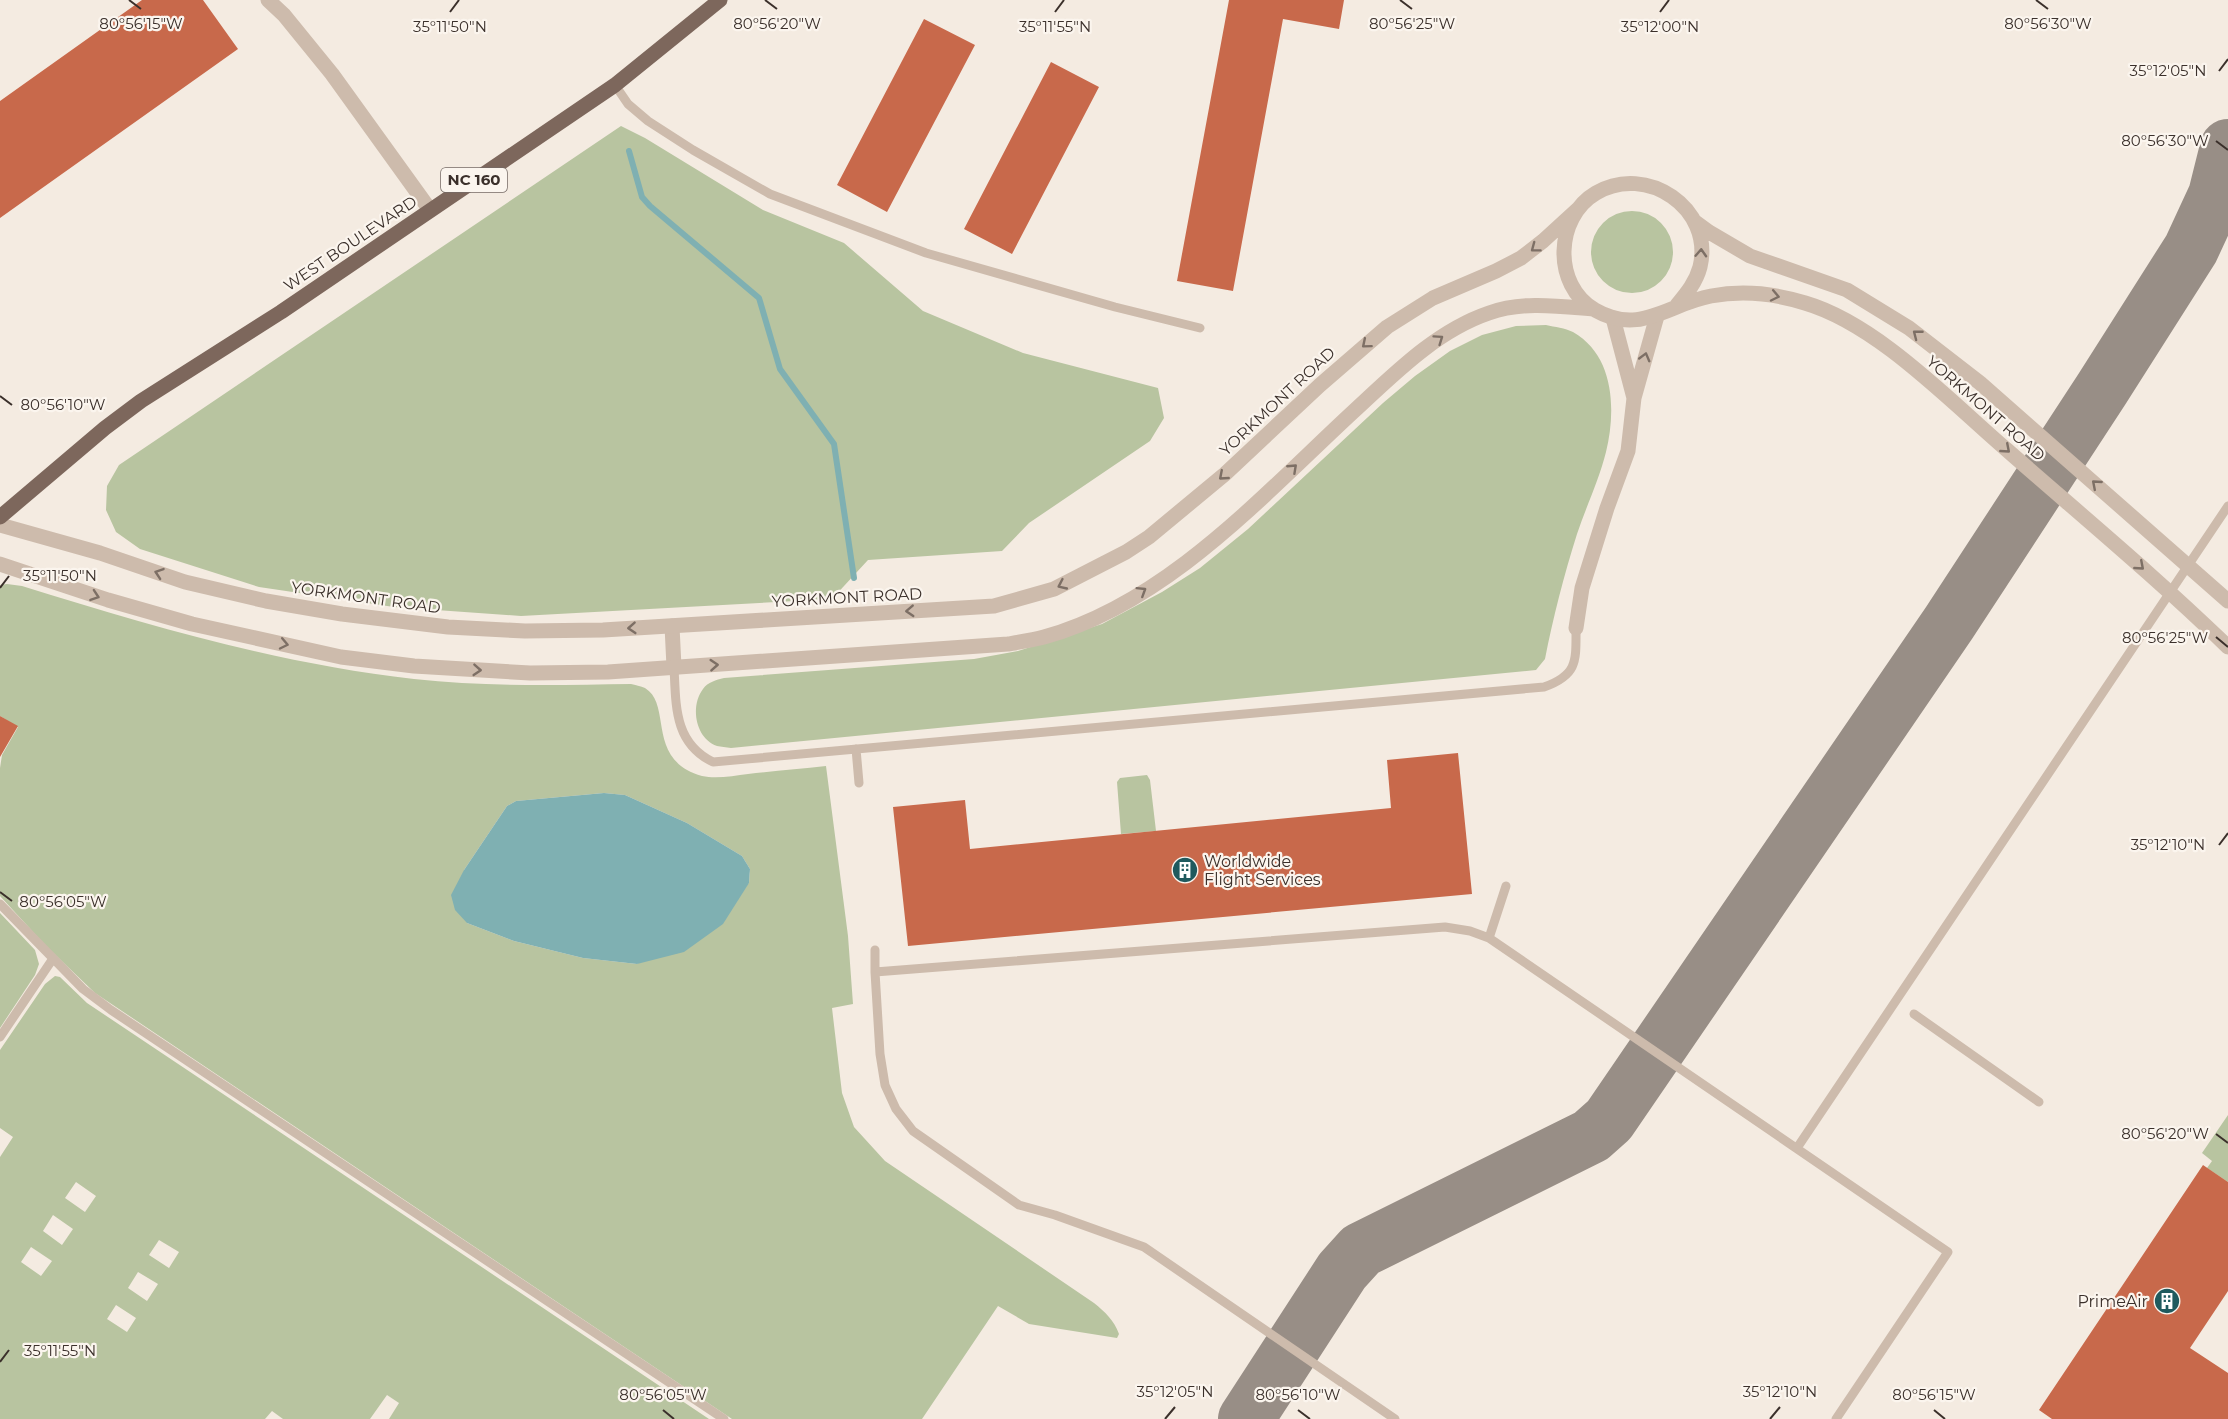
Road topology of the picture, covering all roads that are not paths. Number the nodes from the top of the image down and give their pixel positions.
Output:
1 (268, 0) edge
2 (720, 0) edge
3 (615, 85) junction
4 (1578, 209) junction
5 (430, 210) junction
6 (1694, 221) junction
7 (1677, 305) junction
8 (1593, 309) junction
9 (1657, 316) junction
10 (1613, 318) junction
11 (1200, 328) dead end
12 (1634, 398) junction
13 (2228, 506) edge
14 (0, 517) edge
15 (0, 525) edge
16 (0, 564) edge
17 (2228, 601) edge
18 (672, 626) junction
19 (1576, 628) joint
20 (2228, 647) edge
21 (674, 668) junction
22 (856, 749) junction
23 (859, 783) dead end
24 (1506, 886) dead end
25 (0, 904) edge
26 (1489, 938) junction
27 (875, 950) dead end
28 (52, 960) junction
29 (875, 972) junction
30 (1914, 1014) dead end
31 (0, 1037) edge
32 (2039, 1102) dead end
33 (1797, 1148) junction
34 (724, 1419) edge
35 (1395, 1419) edge
36 (1837, 1419) edge

1 - 5 street
2 - 3 main road, WEST BOULEVARD / NC 160
3 - 5 main road, WEST BOULEVARD / NC 160
3 - 11 lane
4 - 6 street, YORKMONT ROAD
4 - 8 street, YORKMONT ROAD
4 -> 18 street, YORKMONT ROAD
5 - 14 main road, WEST BOULEVARD / NC 160
7 -> 6 street, YORKMONT ROAD
17 -> 6 street, YORKMONT ROAD
7 - 9 street, YORKMONT ROAD
7 -> 20 street, YORKMONT ROAD
8 - 10 street, YORKMONT ROAD
21 -> 8 street, YORKMONT ROAD
9 - 10 street, YORKMONT ROAD
12 -> 9 street
10 - 12 street
12 - 19 street
13 - 33 lane
18 -> 15 street, YORKMONT ROAD
16 -> 21 street, YORKMONT ROAD
18 - 21 street
19 - 22 lane
21 - 22 lane
22 - 23 lane
24 - 26 lane
25 - 28 lane
26 - 29 lane
26 - 33 lane
27 - 29 lane
28 - 31 lane
28 - 34 lane
29 - 35 lane
30 - 32 lane
33 - 36 lane

